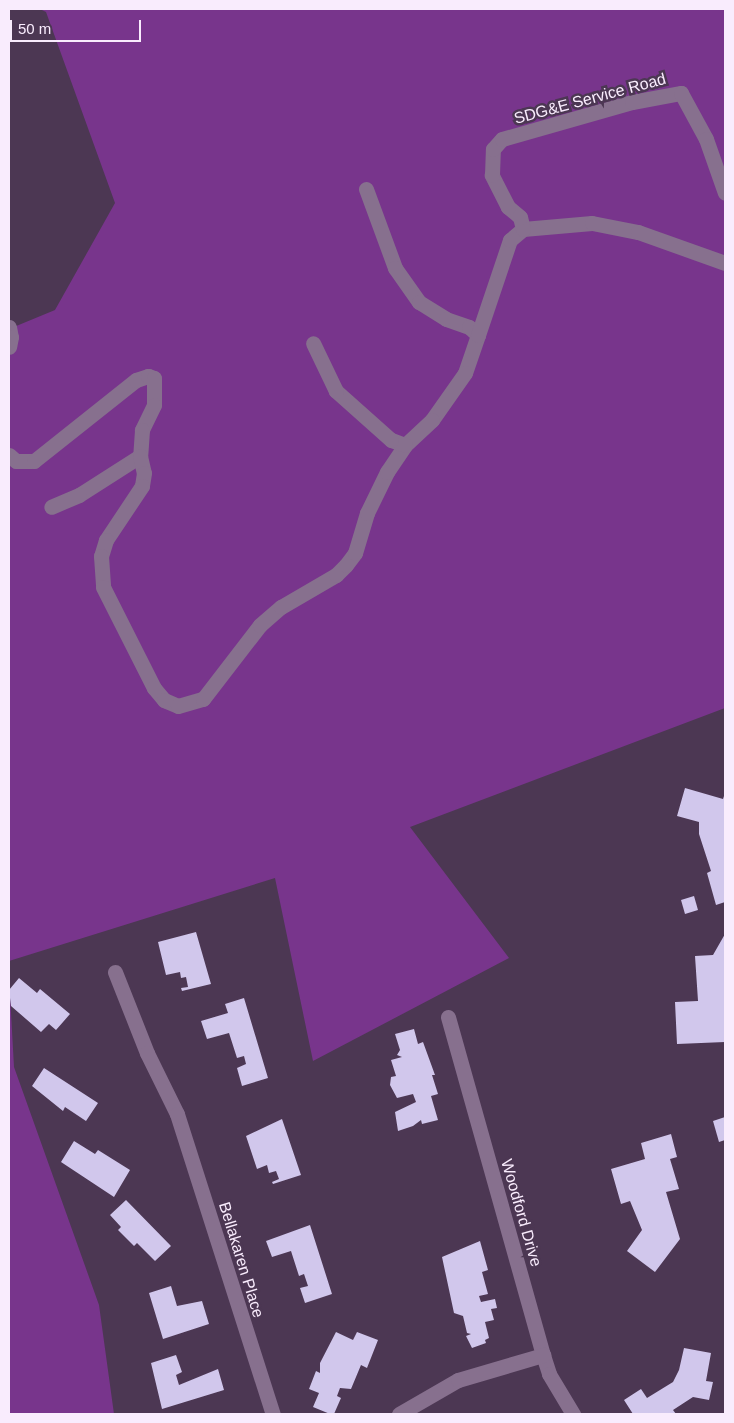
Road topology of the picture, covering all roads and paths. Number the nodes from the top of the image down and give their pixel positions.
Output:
1 (366, 188) dead end
2 (725, 193) edge
3 (523, 229) junction
4 (725, 260) edge
5 (9, 327) edge
6 (478, 335) junction
7 (313, 343) dead end
8 (9, 347) edge
9 (405, 445) junction
10 (9, 455) edge
11 (140, 456) junction
12 (51, 507) dead end
13 (115, 972) dead end
14 (448, 1017) dead end
15 (543, 1355) junction
16 (273, 1414) edge
17 (398, 1414) edge
18 (573, 1414) edge

1 - 6 street
2 - 3 street, SDG&E Service Road
3 - 4 street
3 - 6 street
5 - 8 street
6 - 9 street
7 - 9 street
9 - 11 street
10 - 11 street
11 - 12 street
13 - 16 street, Bellakaren Place
14 - 15 street, Woodford Drive
15 - 17 street
15 - 18 street, Woodford Drive

